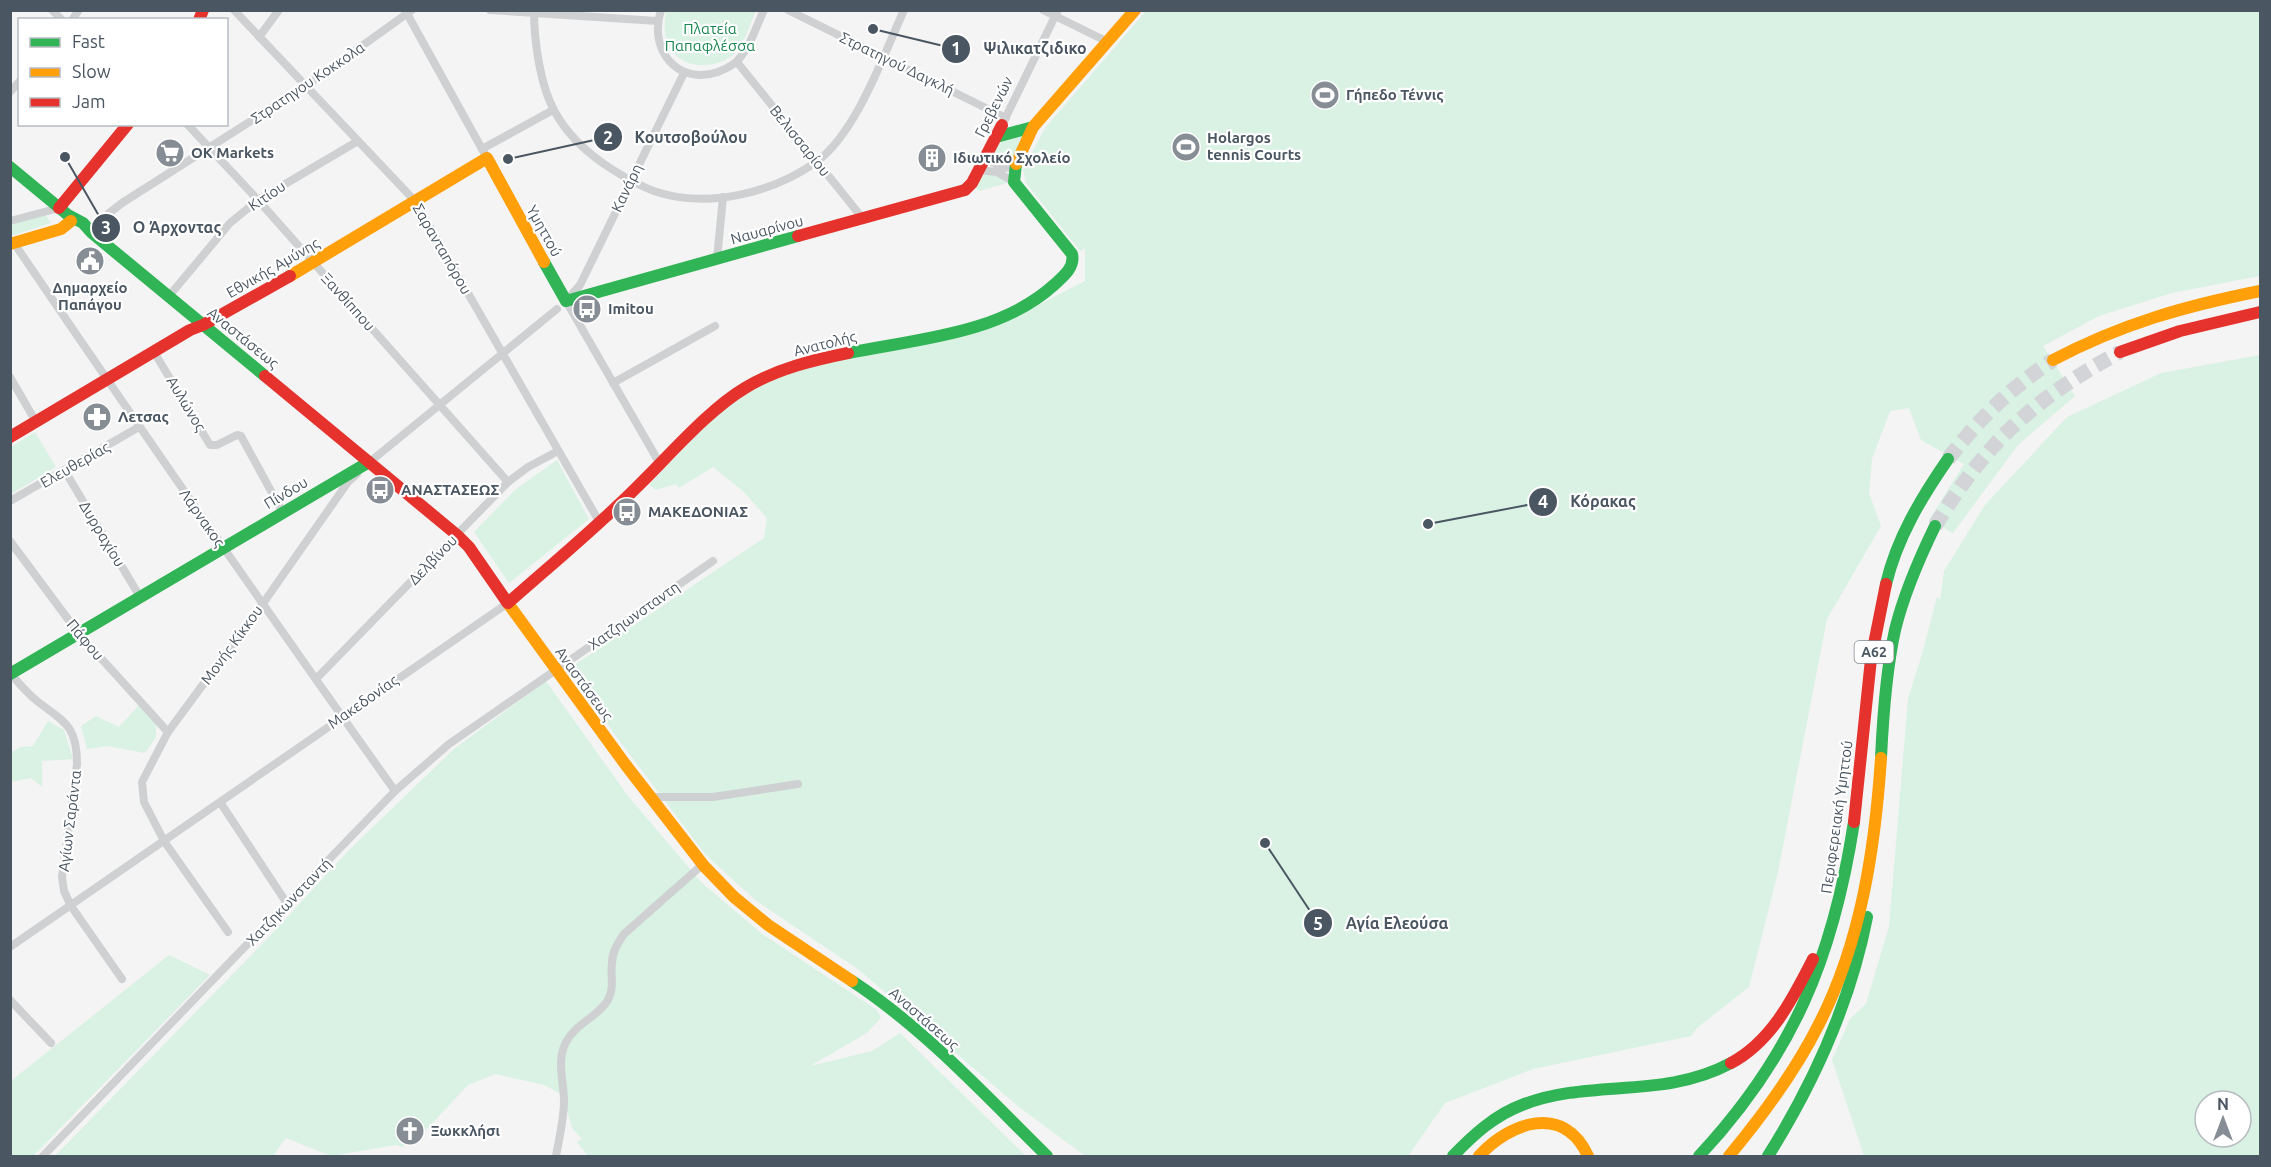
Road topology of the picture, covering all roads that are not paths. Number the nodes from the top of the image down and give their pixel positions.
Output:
1 (234, 10) edge
2 (279, 10) edge
3 (490, 10) edge
4 (661, 10) edge
5 (764, 10) edge
6 (788, 10) edge
7 (904, 10) edge
8 (1043, 10) edge
9 (1135, 10) edge
10 (408, 12) edge
11 (534, 12) edge
12 (1057, 14) edge
13 (657, 21) junction
14 (259, 37) junction
15 (1108, 42) junction
16 (882, 57) junction
17 (737, 62) junction
18 (684, 73) junction
19 (306, 86) junction
20 (554, 110) junction
21 (127, 126) edge
22 (189, 126) edge
23 (1001, 127) junction
24 (1033, 127) junction
25 (358, 141) junction
26 (209, 149) junction
27 (989, 152) junction
28 (485, 154) junction
29 (817, 162) junction
30 (10, 167) edge
31 (1014, 167) junction
32 (979, 170) junction
33 (631, 181) junction
34 (1014, 182) junction
35 (972, 183) joint
36 (723, 197) junction
37 (258, 200) junction
38 (415, 201) junction
39 (66, 215) junction
40 (864, 220) junction
41 (10, 221) edge
42 (92, 233) junction
43 (12, 243) edge
44 (717, 260) junction
45 (313, 262) junction
46 (2260, 291) edge
47 (169, 296) junction
48 (562, 305) junction
49 (2260, 312) edge
50 (203, 325) junction
51 (715, 326) dead end
52 (154, 352) junction
53 (2121, 352) tunnel mouth
54 (502, 355) junction
55 (2053, 360) tunnel mouth
56 (10, 377) edge
57 (108, 380) junction
58 (613, 383) junction
59 (439, 404) junction
60 (36, 422) junction
61 (139, 427) junction
62 (10, 437) edge
63 (558, 451) junction
64 (1948, 459) tunnel mouth
65 (369, 462) junction
66 (660, 464) junction
67 (65, 471) junction
68 (508, 482) junction
69 (10, 501) edge
70 (283, 513) junction
71 (600, 523) junction
72 (1935, 526) tunnel mouth
73 (458, 535) junction
74 (10, 541) edge
75 (223, 548) junction
76 (713, 561) dead end
77 (140, 597) junction
78 (264, 602) junction
79 (507, 603) junction
80 (79, 634) junction
81 (555, 670) junction
82 (11, 674) edge
83 (316, 680) junction
84 (342, 717) junction
85 (168, 732) junction
86 (798, 784) dead end
87 (395, 791) junction
88 (650, 797) junction
89 (220, 802) junction
90 (164, 841) junction
91 (1871, 857) junction
92 (702, 865) junction
93 (288, 905) junction
94 (1839, 905) junction
95 (71, 906) junction
96 (228, 932) dead end
97 (10, 947) edge
98 (122, 979) dead end
99 (10, 1000) edge
100 (51, 1043) dead end
101 (43, 1156) edge
102 (556, 1156) edge
103 (1047, 1156) edge
104 (1453, 1156) edge
105 (1479, 1156) edge
106 (1588, 1156) edge
107 (1699, 1156) edge
108 (1729, 1156) edge
109 (1768, 1156) edge

1 - 14 street, Σαρανταπόρου
2 - 14 street
3 - 11 street
4 - 13 street
5 - 17 street
6 - 16 street, Στρατηγού Δαγκλή
7 - 16 street
8 - 12 street
9 - 15 main road
10 - 19 street, Στρατηγου Κοκκολα
10 - 28 street, Υμηττού
11 - 13 street
11 - 20 street
12 - 15 street
12 - 23 street, Γρεβενών
13 - 18 street
14 - 19 street, Σαρανταπόρου
15 - 24 main road
16 - 23 street, Στρατηγού Δαγκλή
16 - 29 street
17 - 18 street
17 - 29 street, Βελισσαρίου
18 - 33 street, Κανάρη
19 - 25 street, Σαρανταπόρου
19 - 26 street, Στρατηγου Κοκκολα
20 - 28 street, Εθνικής Αμύνης
20 - 33 street
21 - 39 main road
22 - 26 street, Ξανθίππου
23 - 24 main road
23 - 27 main road, Γρεβενών
24 - 31 main road
25 - 37 street, Κιτίου
25 - 38 street, Σαρανταπόρου
26 - 37 street, Ξανθίππου
26 - 42 street, Στρατηγου Κοκκολα
27 - 31 street
27 - 32 main road, Γρεβενών
28 - 38 main road, Εθνικής Αμύνης
28 - 48 main road, Υμηττού
29 - 36 street
29 - 40 street, Βελισσαρίου
30 - 39 main road, Αναστάσεως
31 - 34 main road
32 - 34 street, Ανατολής
32 - 35 main road, Γρεβενών
33 - 36 street
33 - 48 street, Κανάρη
34 - 66 main road, Ανατολής
35 - 40 main road, Ναυαρίνου
36 - 44 street
37 - 45 street, Ξανθίππου
37 - 47 street, Κιτίου
38 - 45 main road, Εθνικής Αμύνης
38 - 54 street, Σαρανταπόρου
39 - 41 street
39 - 42 main road, Αναστάσεως
39 - 43 main road
40 - 44 main road, Ναυαρίνου
42 - 47 main road, Αναστάσεως
43 - 57 street, Λάρνακος
44 - 48 main road, Ναυαρίνου
45 - 50 main road, Εθνικής Αμύνης
45 - 59 street, Ξανθίππου
46 - 55 main road
47 - 50 main road, Αναστάσεως
48 - 54 street, Πίνδου
48 - 58 street, Υμηττού
49 - 53 main road
50 - 52 main road, Εθνικής Αμύνης
50 - 65 main road, Αναστάσεως
51 - 58 street
52 - 57 main road, Εθνικής Αμύνης
52 - 70 street, Αυλώνος
54 - 59 street, Πίνδου
54 - 63 street, Σαρανταπόρου
56 - 60 street
57 - 60 main road, Εθνικής Αμύνης
57 - 61 street, Λάρνακος
58 - 66 street, Υμηττού
59 - 65 street, Πίνδου
59 - 68 street, Ξανθίππου
60 - 62 main road, Εθνικής Αμύνης
61 - 67 street, Ελευθερίας
61 - 75 street, Λάρνακος
63 - 68 street, Δελβίνου
63 - 71 street, Σαρανταπόρου
64 - 94 main road, Περιφερειακή Υμηττού / Α62
65 - 70 main road, Πίνδου
65 - 73 main road, Αναστάσεως
65 - 78 street, Μονής Κίκκου
66 - 71 main road, Ανατολής
67 - 69 street, Ελευθερίας
67 - 77 street, Δυρραχίου
68 - 73 street, Δελβίνου
70 - 75 main road, Πίνδου
71 - 79 main road, Ανατολής
72 - 91 main road, Α62
73 - 79 main road, Αναστάσεως
73 - 83 street, Δελβίνου
74 - 80 street, Πάφου
75 - 77 main road, Πίνδου
75 - 78 street, Λάρνακος
76 - 81 street, Χατζηωνσταντη
77 - 80 main road, Πίνδου
78 - 83 street, Λάρνακος
78 - 85 street, Μονής Κίκκου
79 - 81 main road, Αναστάσεως
79 - 84 street, Μακεδονίας
80 - 82 main road, Πίνδου
80 - 85 street, Πάφου
81 - 87 street, Χατζηκωνσταντή
81 - 88 main road, Αναστάσεως
82 - 95 street, Αγίων Σαράντα
83 - 84 street, Λάρνακος
84 - 87 street, Λάρνακος
84 - 89 street, Μακεδονίας
85 - 90 street, Μονής Κίκκου
86 - 88 street
87 - 93 street, Χατζηκωνσταντή
88 - 92 main road, Αναστάσεως
89 - 90 street, Μακεδονίας
89 - 93 street
90 - 95 street, Μακεδονίας
90 - 96 street
91 - 108 main road, Α62
91 - 109 main road
92 - 102 street
92 - 103 main road, Αναστάσεως
93 - 101 street, Χατζηκωνσταντή
94 - 104 main road
94 - 107 main road, Περιφερειακή Υμηττού / Α62
95 - 97 street, Μακεδονίας
95 - 98 street, Αγίων Σαράντα
99 - 100 street
105 - 106 main road

